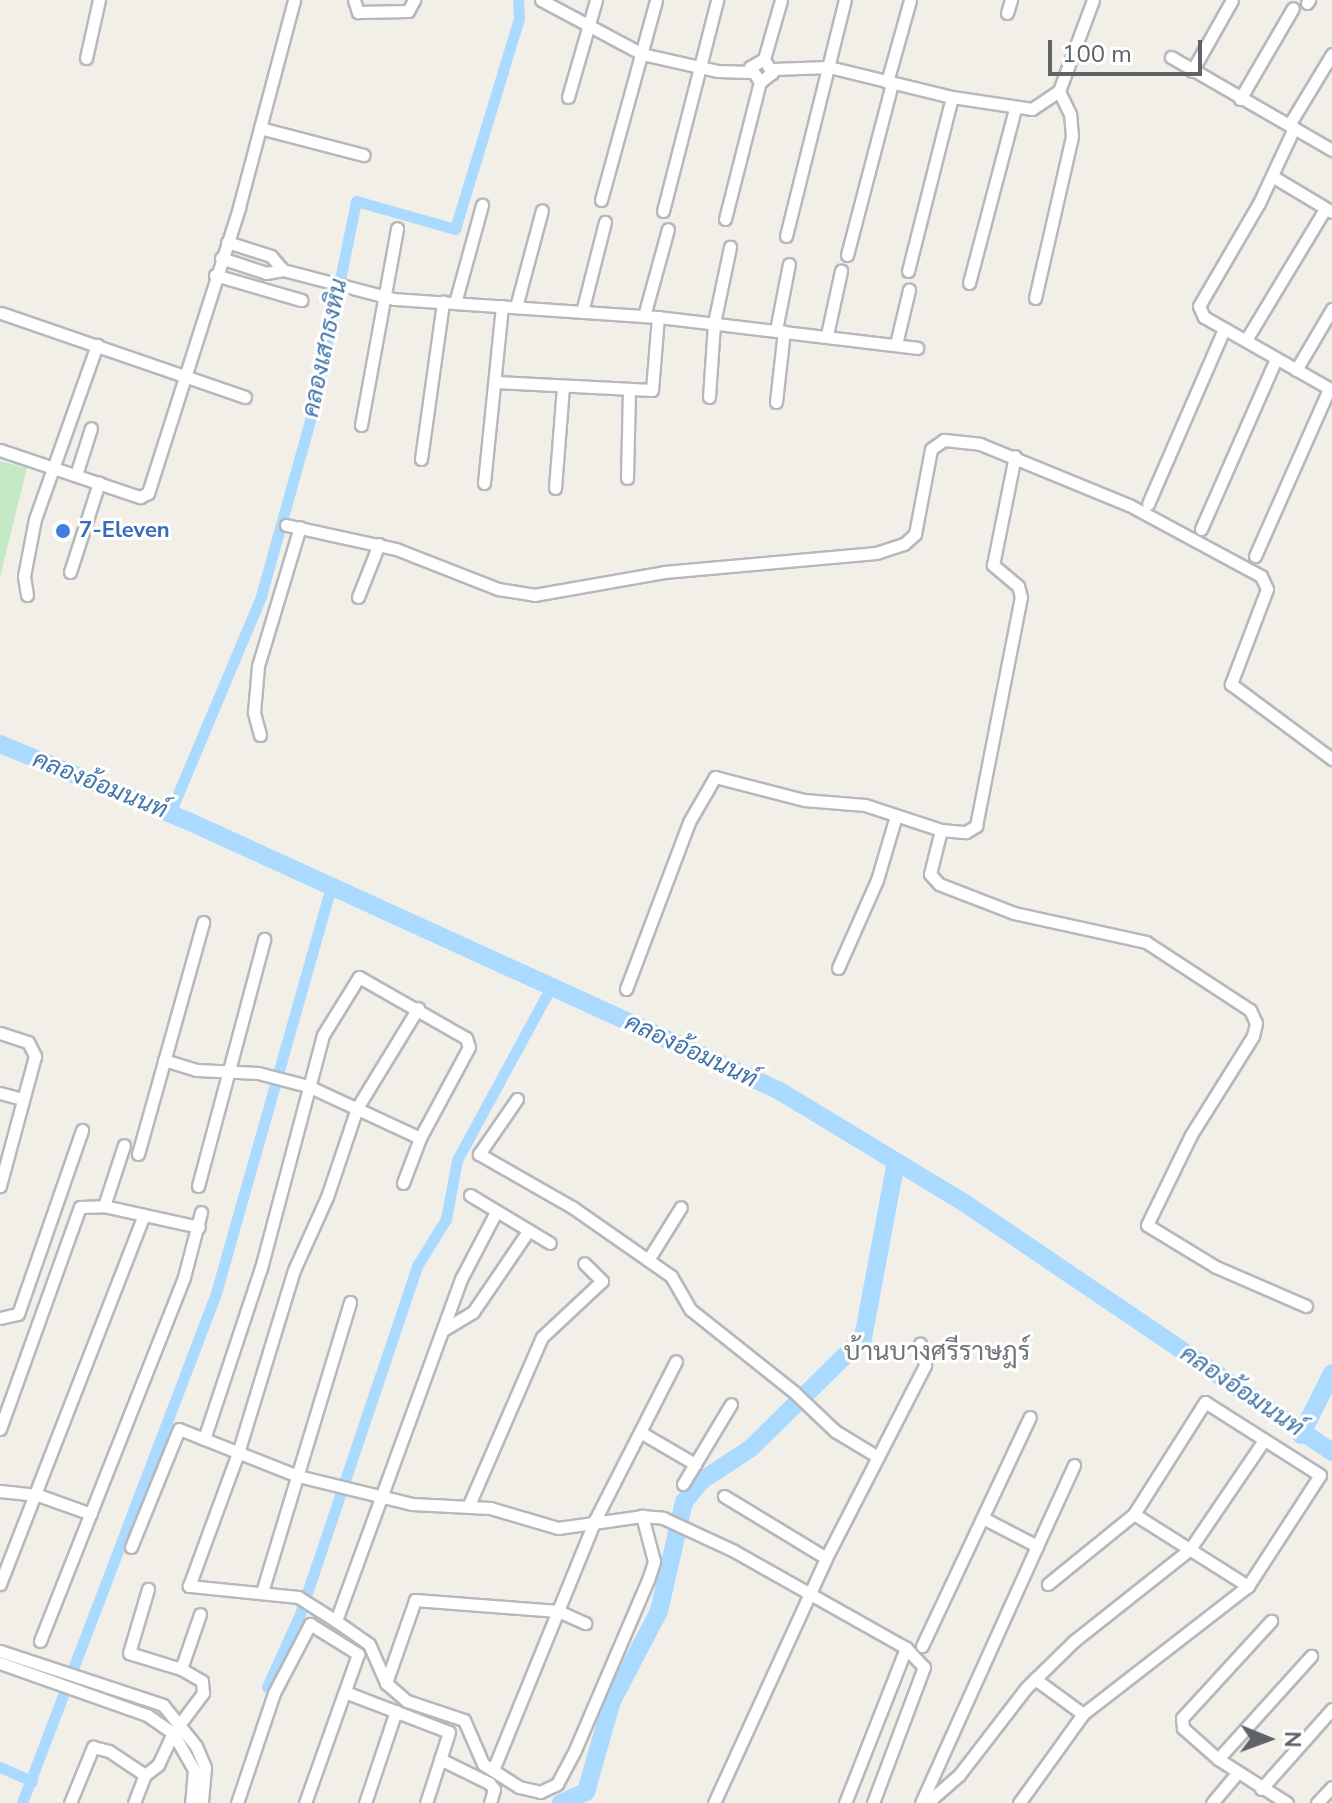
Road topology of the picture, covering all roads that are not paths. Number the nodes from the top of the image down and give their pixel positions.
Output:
1 (99, 0) edge
2 (294, 0) edge
3 (354, 0) edge
4 (414, 0) edge
5 (541, 0) edge
6 (596, 0) edge
7 (656, 0) edge
8 (717, 0) edge
9 (781, 0) edge
10 (845, 0) edge
11 (910, 0) edge
12 (1011, 0) edge
13 (1093, 0) edge
14 (1232, 0) edge
15 (1293, 8) dead end
16 (1007, 13) dead end
17 (589, 22) junction
18 (642, 54) junction
19 (1332, 54) edge
20 (1171, 57) dead end
21 (86, 58) dead end
22 (768, 64) junction
23 (699, 67) junction
24 (829, 67) junction
25 (1192, 71) junction
26 (750, 72) junction
27 (760, 82) junction
28 (890, 82) junction
29 (1059, 91) junction
30 (568, 97) dead end
31 (952, 97) junction
32 (1240, 99) junction
33 (1015, 109) junction
34 (1292, 126) junction
35 (260, 128) junction
36 (1332, 150) edge
37 (364, 155) dead end
38 (1272, 176) junction
39 (601, 200) dead end
40 (482, 205) dead end
41 (542, 210) dead end
42 (1328, 210) edge
43 (663, 211) dead end
44 (725, 219) dead end
45 (605, 222) dead end
46 (397, 228) dead end
47 (668, 229) dead end
48 (786, 236) dead end
49 (227, 242) junction
50 (730, 247) dead end
51 (847, 255) dead end
52 (221, 258) junction
53 (789, 264) dead end
54 (283, 270) junction
55 (841, 271) dead end
56 (908, 271) dead end
57 (215, 275) junction
58 (969, 283) dead end
59 (909, 290) dead end
60 (383, 297) junction
61 (1035, 298) dead end
62 (301, 300) dead end
63 (449, 303) junction
64 (502, 306) junction
65 (516, 307) junction
66 (1332, 309) edge
67 (582, 312) junction
68 (1, 313) edge
69 (644, 316) junction
70 (658, 317) junction
71 (714, 323) junction
72 (1224, 329) junction
73 (780, 330) junction
74 (827, 335) junction
75 (1246, 340) junction
76 (896, 344) junction
77 (97, 345) junction
78 (917, 348) dead end
79 (1276, 359) junction
80 (1296, 370) junction
81 (184, 374) junction
82 (496, 382) junction
83 (563, 386) junction
84 (629, 389) junction
85 (1330, 389) edge
86 (245, 397) dead end
87 (709, 397) dead end
88 (776, 402) dead end
89 (361, 425) dead end
90 (91, 428) dead end
91 (0, 450) edge
92 (1015, 456) junction
93 (421, 459) dead end
94 (53, 466) junction
95 (76, 475) junction
96 (627, 478) dead end
97 (99, 483) junction
98 (484, 483) dead end
99 (555, 488) dead end
100 (1148, 504) dead end
101 (286, 525) dead end
102 (300, 527) junction
103 (1201, 529) dead end
104 (379, 544) junction
105 (1255, 556) dead end
106 (70, 572) dead end
107 (27, 595) dead end
108 (358, 597) dead end
109 (260, 735) dead end
110 (1332, 759) edge
111 (896, 816) junction
112 (941, 830) junction
113 (203, 922) dead end
114 (264, 939) dead end
115 (838, 968) dead end
116 (626, 989) dead end
117 (418, 1008) junction
118 (0, 1033) edge
119 (164, 1060) junction
120 (228, 1070) junction
121 (308, 1086) junction
122 (0, 1093) edge
123 (22, 1099) junction
124 (517, 1099) dead end
125 (357, 1108) junction
126 (82, 1130) dead end
127 (420, 1138) junction
128 (124, 1145) dead end
129 (138, 1154) dead end
130 (403, 1183) dead end
131 (0, 1186) edge
132 (198, 1186) dead end
133 (470, 1195) dead end
134 (104, 1206) junction
135 (681, 1207) dead end
136 (201, 1212) dead end
137 (496, 1212) junction
138 (143, 1218) junction
139 (199, 1227) junction
140 (529, 1230) junction
141 (550, 1243) dead end
142 (648, 1260) junction
143 (584, 1263) dead end
144 (350, 1302) dead end
145 (1306, 1306) dead end
146 (0, 1318) edge
147 (443, 1330) junction
148 (920, 1344) dead end
149 (676, 1361) dead end
150 (731, 1404) dead end
151 (1030, 1417) dead end
152 (0, 1429) edge
153 (640, 1432) junction
154 (204, 1439) junction
155 (1264, 1440) junction
156 (238, 1453) junction
157 (878, 1457) junction
158 (695, 1464) junction
159 (1074, 1465) dead end
160 (298, 1476) junction
161 (683, 1484) dead end
162 (0, 1491) edge
163 (38, 1495) junction
164 (724, 1496) dead end
165 (380, 1498) junction
166 (468, 1507) junction
167 (91, 1514) junction
168 (1134, 1514) junction
169 (642, 1516) junction
170 (983, 1518) junction
171 (595, 1520) junction
172 (1037, 1546) junction
173 (131, 1547) dead end
174 (1190, 1549) junction
175 (826, 1558) junction
176 (0, 1584) edge
177 (1048, 1584) dead end
178 (1248, 1586) junction
179 (148, 1589) dead end
180 (262, 1592) junction
181 (810, 1592) junction
182 (558, 1611) junction
183 (200, 1614) dead end
184 (336, 1621) junction
185 (1271, 1621) dead end
186 (585, 1623) dead end
187 (40, 1641) dead end
188 (922, 1646) dead end
189 (906, 1648) junction
190 (0, 1651) edge
191 (1311, 1656) dead end
192 (0, 1663) edge
193 (26, 1664) junction
194 (181, 1669) junction
195 (1035, 1679) junction
196 (386, 1683) junction
197 (345, 1692) junction
198 (1332, 1709) edge
199 (149, 1710) junction
200 (396, 1711) junction
201 (167, 1712) junction
202 (1083, 1714) junction
203 (158, 1724) junction
204 (176, 1728) junction
205 (440, 1759) junction
206 (1218, 1759) junction
207 (493, 1770) junction
208 (1237, 1773) junction
209 (145, 1775) junction
210 (1332, 1787) edge
211 (1261, 1789) junction
212 (70, 1803) edge
213 (134, 1803) edge
214 (191, 1803) edge
215 (202, 1803) edge
216 (237, 1803) edge
217 (305, 1803) edge
218 (365, 1803) edge
219 (426, 1803) edge
220 (490, 1803) edge
221 (714, 1803) edge
222 (845, 1803) edge
223 (873, 1803) edge
224 (924, 1803) edge
225 (1019, 1803) edge
226 (1212, 1803) edge
227 (1286, 1803) edge
228 (1317, 1803) edge

1 - 21 street
2 - 35 street
3 - 4 street
5 - 17 street
6 - 17 street
7 - 18 street
8 - 23 street
9 - 22 street
10 - 24 street
11 - 28 street
12 - 16 street
13 - 29 street
14 - 25 street
15 - 32 street
17 - 18 street
17 - 30 street
18 - 23 street
18 - 39 street
19 - 34 street
20 - 25 street
22 - 24 street
22 - 26 street
22 - 27 street
23 - 26 street
23 - 43 street
24 - 28 street
24 - 48 street
25 - 32 street
26 - 27 street
27 - 44 street
28 - 31 street
28 - 51 street
29 - 33 street
29 - 61 street
31 - 33 street
31 - 56 street
32 - 34 street
33 - 58 street
34 - 36 street
34 - 38 street
35 - 37 street
35 - 49 street
38 - 42 street
38 - 72 street
40 - 63 street
41 - 65 street
42 - 75 street
45 - 67 street
46 - 60 street
47 - 69 street
49 - 52 street
49 - 54 street
50 - 71 street
52 - 54 street
52 - 57 street
53 - 73 street
54 - 60 street
55 - 74 street
57 - 62 street
57 - 81 street
59 - 76 street
60 - 63 street
60 - 89 street
63 - 64 street
63 - 93 street
64 - 65 street
64 - 82 street
65 - 67 street
66 - 80 street
67 - 69 street
68 - 77 street
69 - 70 street
70 - 71 street
70 - 84 street
71 - 73 street
71 - 87 street
72 - 75 street
72 - 100 street
73 - 74 street
73 - 88 street
74 - 76 street
75 - 79 street
76 - 78 street
77 - 81 street
77 - 94 street
79 - 80 street
79 - 103 street
80 - 85 street
81 - 86 street
81 - 97 street
82 - 83 street
82 - 98 street
83 - 84 street
83 - 99 street
84 - 96 street
85 - 105 street
90 - 95 street
91 - 94 street
92 - 104 street
92 - 110 street
92 - 112 street
94 - 95 street
94 - 107 street
95 - 97 street
97 - 106 street
101 - 102 street
102 - 104 street
102 - 109 street
104 - 108 street
111 - 112 street
111 - 115 street
111 - 116 street
112 - 145 street
113 - 119 street
114 - 120 street
117 - 121 street
117 - 125 street
117 - 127 street
118 - 123 street
119 - 120 street
119 - 129 street
120 - 121 street
120 - 132 street
121 - 125 street
121 - 154 street
122 - 123 street
123 - 131 street
124 - 142 street
125 - 127 street
125 - 156 street
126 - 146 street
127 - 130 street
128 - 134 street
133 - 137 street
134 - 138 street
134 - 152 street
135 - 142 street
136 - 139 street
137 - 140 street
137 - 147 street
138 - 139 street
138 - 163 street
139 - 167 street
140 - 141 street
140 - 147 street
142 - 157 street
143 - 166 street
144 - 160 street
147 - 165 street
148 - 157 street
149 - 153 street
150 - 158 street
151 - 170 street
153 - 158 street
153 - 171 street
154 - 156 street
154 - 173 street
155 - 168 street
155 - 174 street
155 - 178 street
156 - 160 street
156 - 180 street
157 - 175 street
158 - 161 street
159 - 172 street
160 - 165 street
160 - 180 street
162 - 163 street
163 - 167 street
163 - 176 street
164 - 175 street
165 - 166 street
165 - 184 street
166 - 171 street
167 - 187 street
168 - 174 street
168 - 177 street
169 - 171 street
169 - 181 street
169 - 207 street
170 - 172 street
170 - 188 street
171 - 182 street
172 - 224 street
174 - 178 street
174 - 195 street
175 - 181 street
178 - 202 street
179 - 194 street
180 - 184 street
181 - 189 street
181 - 221 street
182 - 186 street
182 - 196 street
182 - 207 street
183 - 194 street
184 - 196 street
185 - 206 street
189 - 222 street
189 - 223 street
190 - 193 street
191 - 206 street
192 - 193 street
193 - 199 street
193 - 199 street
194 - 204 street
195 - 202 street
195 - 224 street
196 - 207 street
197 - 200 street
197 - 216 street
197 - 217 street
198 - 211 street
199 - 201 street
199 - 203 street
200 - 205 street
200 - 218 street
201 - 203 street
201 - 204 street
202 - 225 street
203 - 204 street
204 - 209 street
204 - 214 street
204 - 215 street
205 - 219 street
205 - 220 street
206 - 208 street
208 - 211 street
208 - 226 street
209 - 212 street
209 - 213 street
210 - 228 street
211 - 227 street

